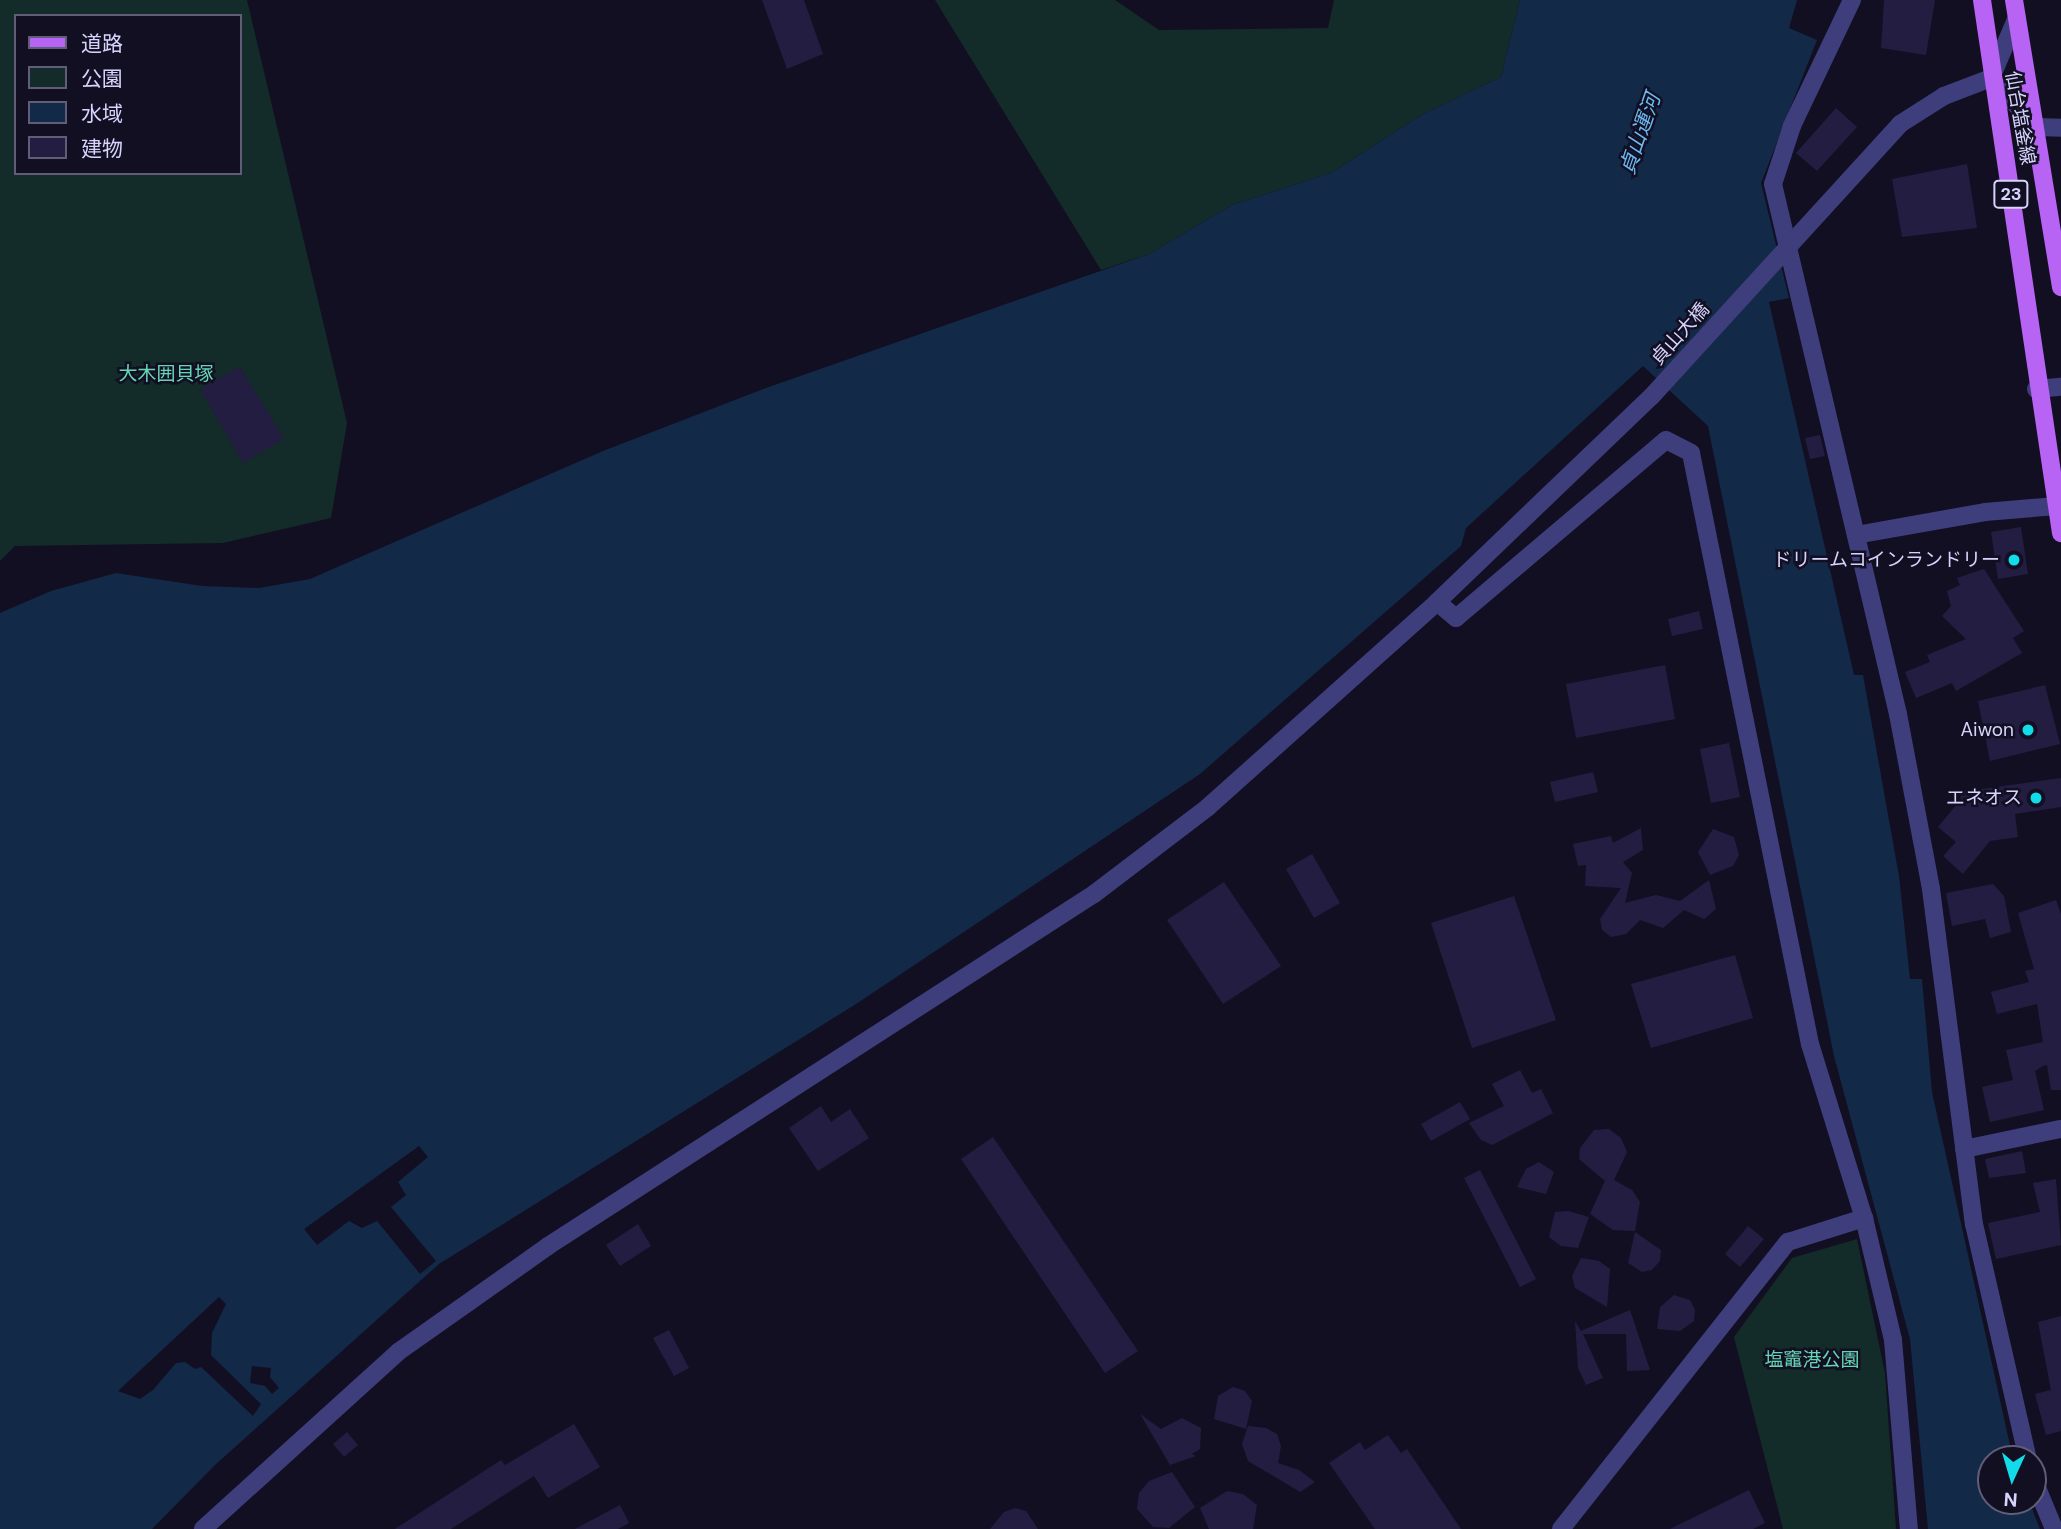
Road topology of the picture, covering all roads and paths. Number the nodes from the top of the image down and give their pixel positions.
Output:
1 (1852, 0) edge
2 (1982, 0) edge
3 (2016, 9) edge
4 (1991, 78) junction
5 (2037, 127) junction
6 (2061, 128) edge
7 (2061, 287) edge
8 (2061, 387) edge
9 (2036, 390) junction
10 (2057, 506) junction
11 (2061, 533) edge
12 (1856, 536) junction
13 (1437, 602) junction
14 (2061, 1129) edge
15 (1964, 1149) junction
16 (1864, 1219) junction
17 (2025, 1445) edge
18 (2047, 1512) edge
19 (203, 1529) edge
20 (1561, 1529) edge
21 (1909, 1529) edge
22 (2054, 1529) edge

1 - 12 street
2 - 4 main road, 仙台塩釜線 / 23
3 - 4 street
3 - 5 main road, 仙台塩釜線 / 23
4 - 5 street
4 - 9 main road, 仙台塩釜線 / 23
4 - 13 street, 貞山大橋
5 - 6 street
5 - 7 main road, 仙台塩釜線 / 23
8 - 9 street
9 - 10 main road, 仙台塩釜線 / 23
10 - 11 main road, 仙台塩釜線 / 23
10 - 12 street
12 - 15 street
13 - 16 street
13 - 19 street, 貞山大橋
14 - 15 street
15 - 17 street
16 - 20 street
16 - 21 street
18 - 22 street

